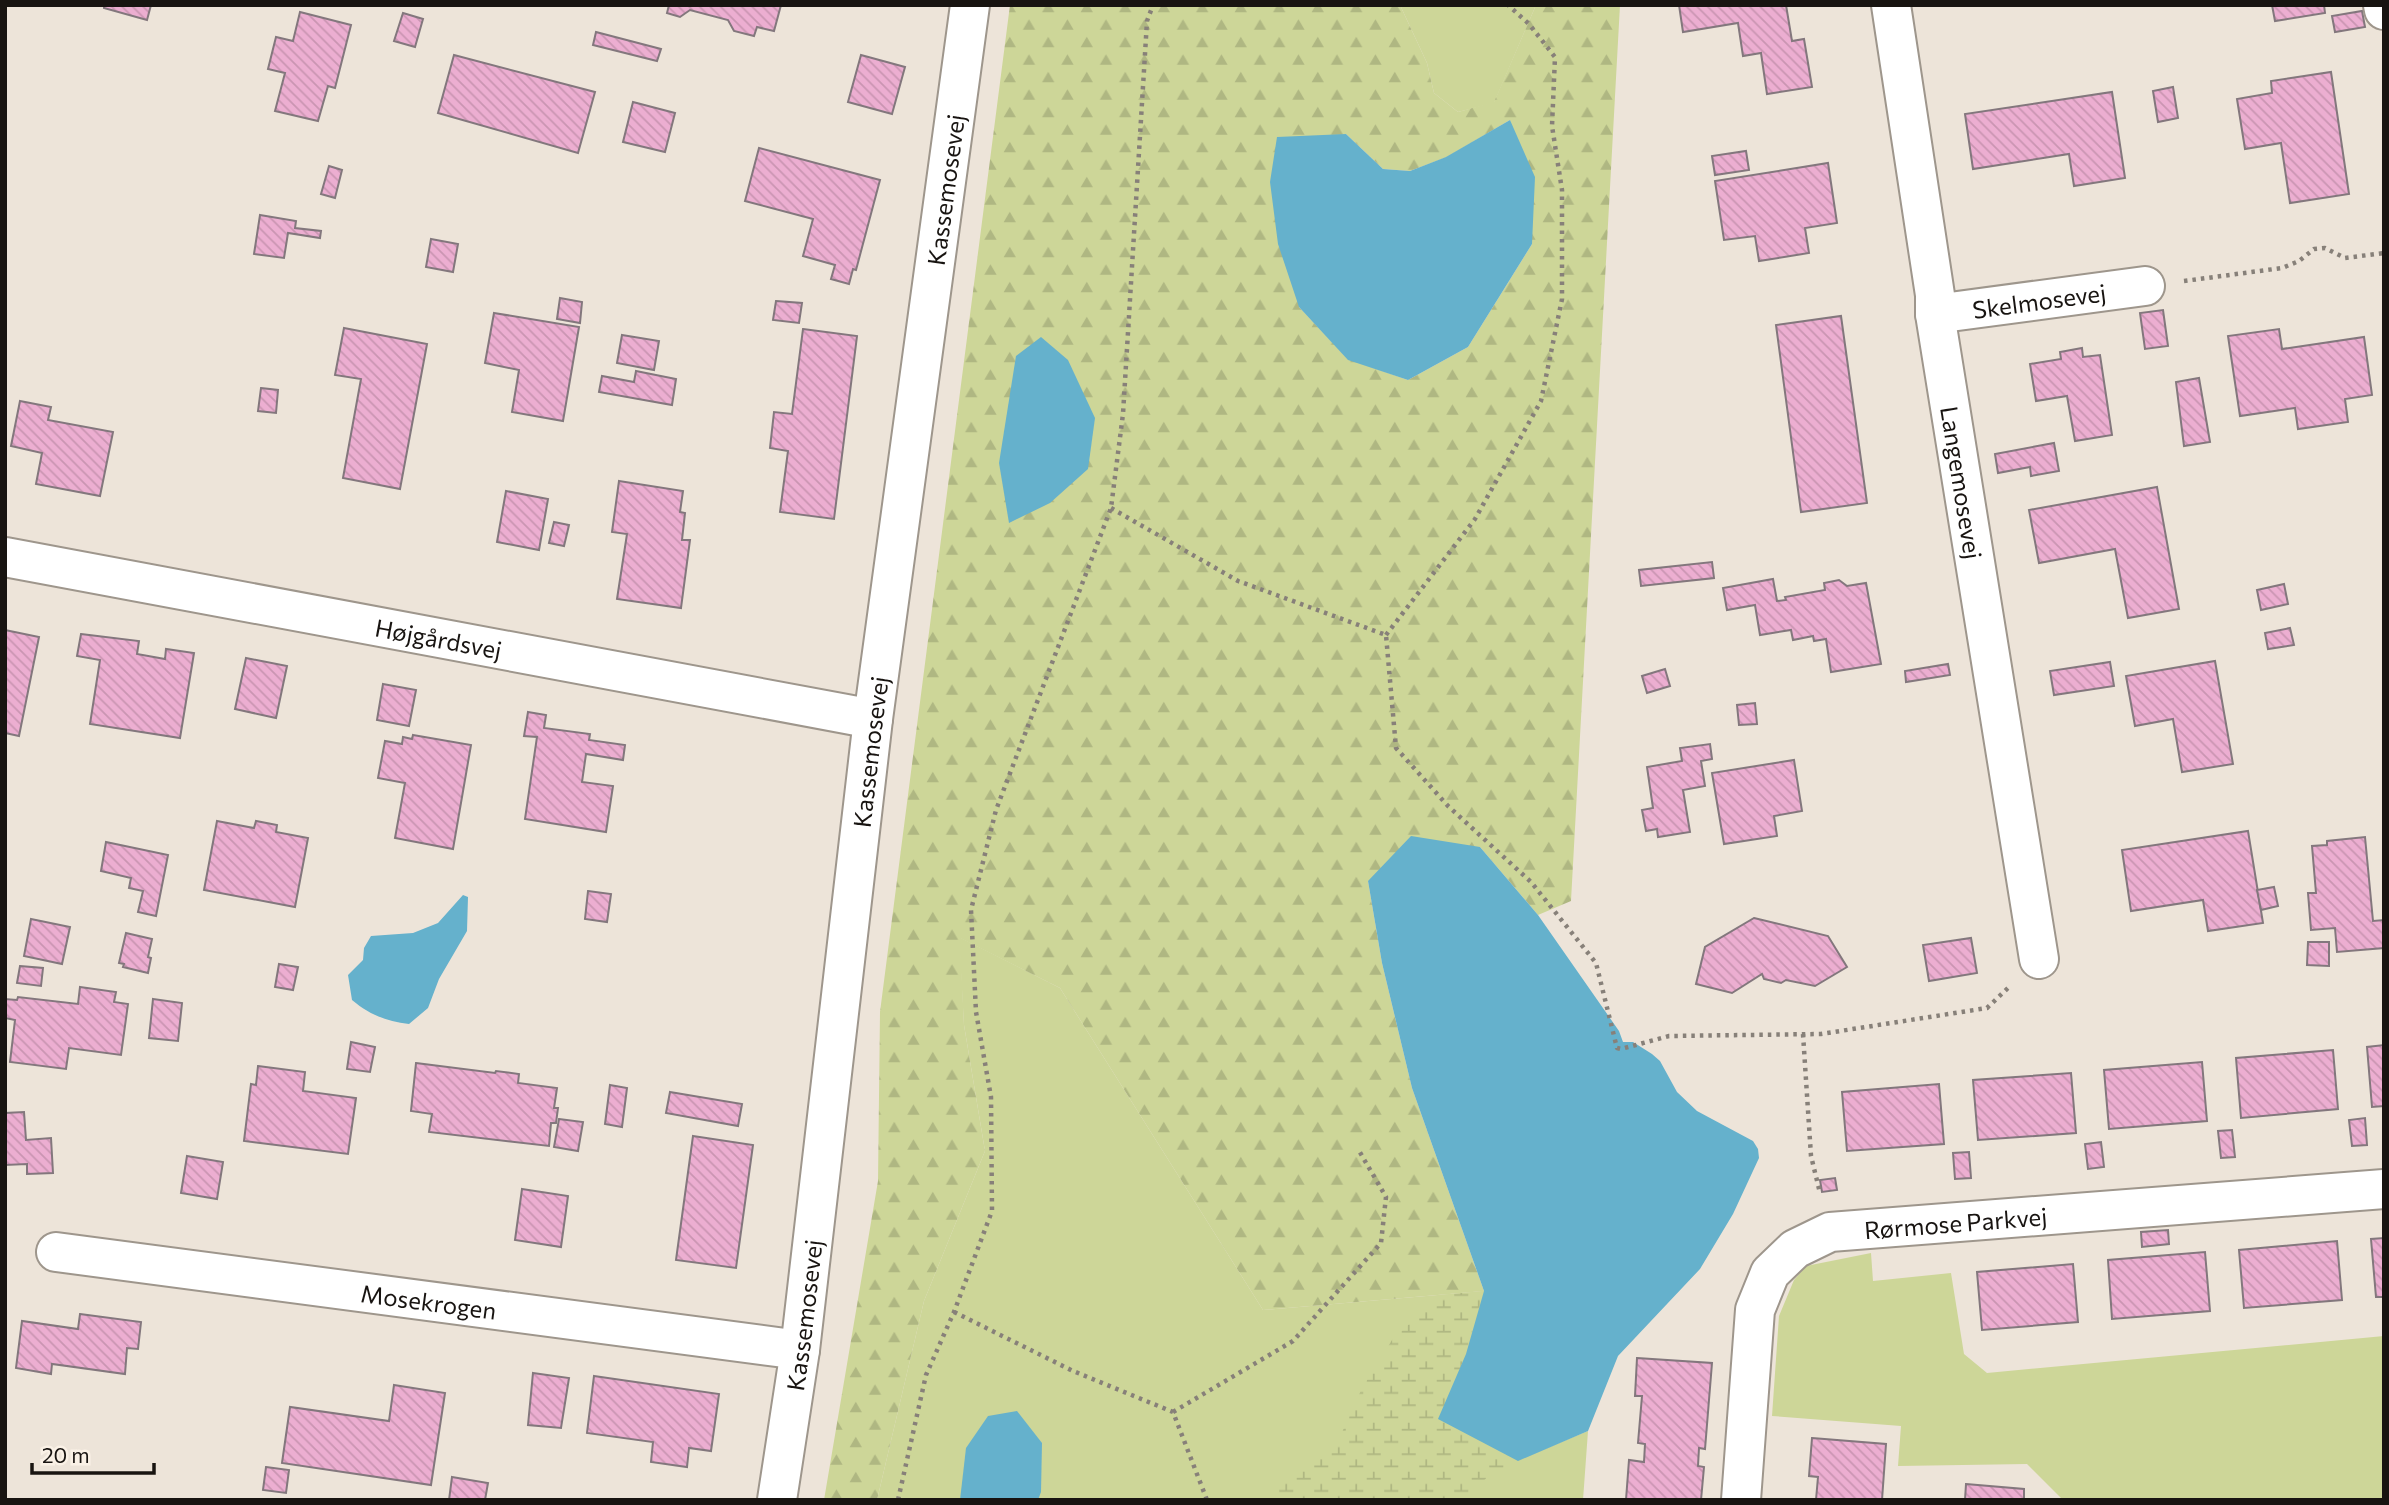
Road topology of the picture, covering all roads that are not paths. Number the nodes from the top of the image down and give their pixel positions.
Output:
1 (970, 5) edge
2 (1891, 5) edge
3 (2145, 286) road end
4 (1935, 314) junction
5 (5, 557) edge
6 (873, 719) junction
7 (2039, 960) road end
8 (2384, 1189) edge
9 (56, 1252) dead end
10 (800, 1350) junction
11 (777, 1500) edge
12 (1741, 1500) edge

1 - 6 street, Kassemosevej
2 - 4 street, Langemosevej
3 - 4 street, Skelmosevej
4 - 7 street, Langemosevej
5 - 6 street, Højgårdsvej
6 - 10 street, Kassemosevej
8 - 12 street, Rørmose Parkvej
9 - 10 street, Mosekrogen
10 - 11 street, Kassemosevej

